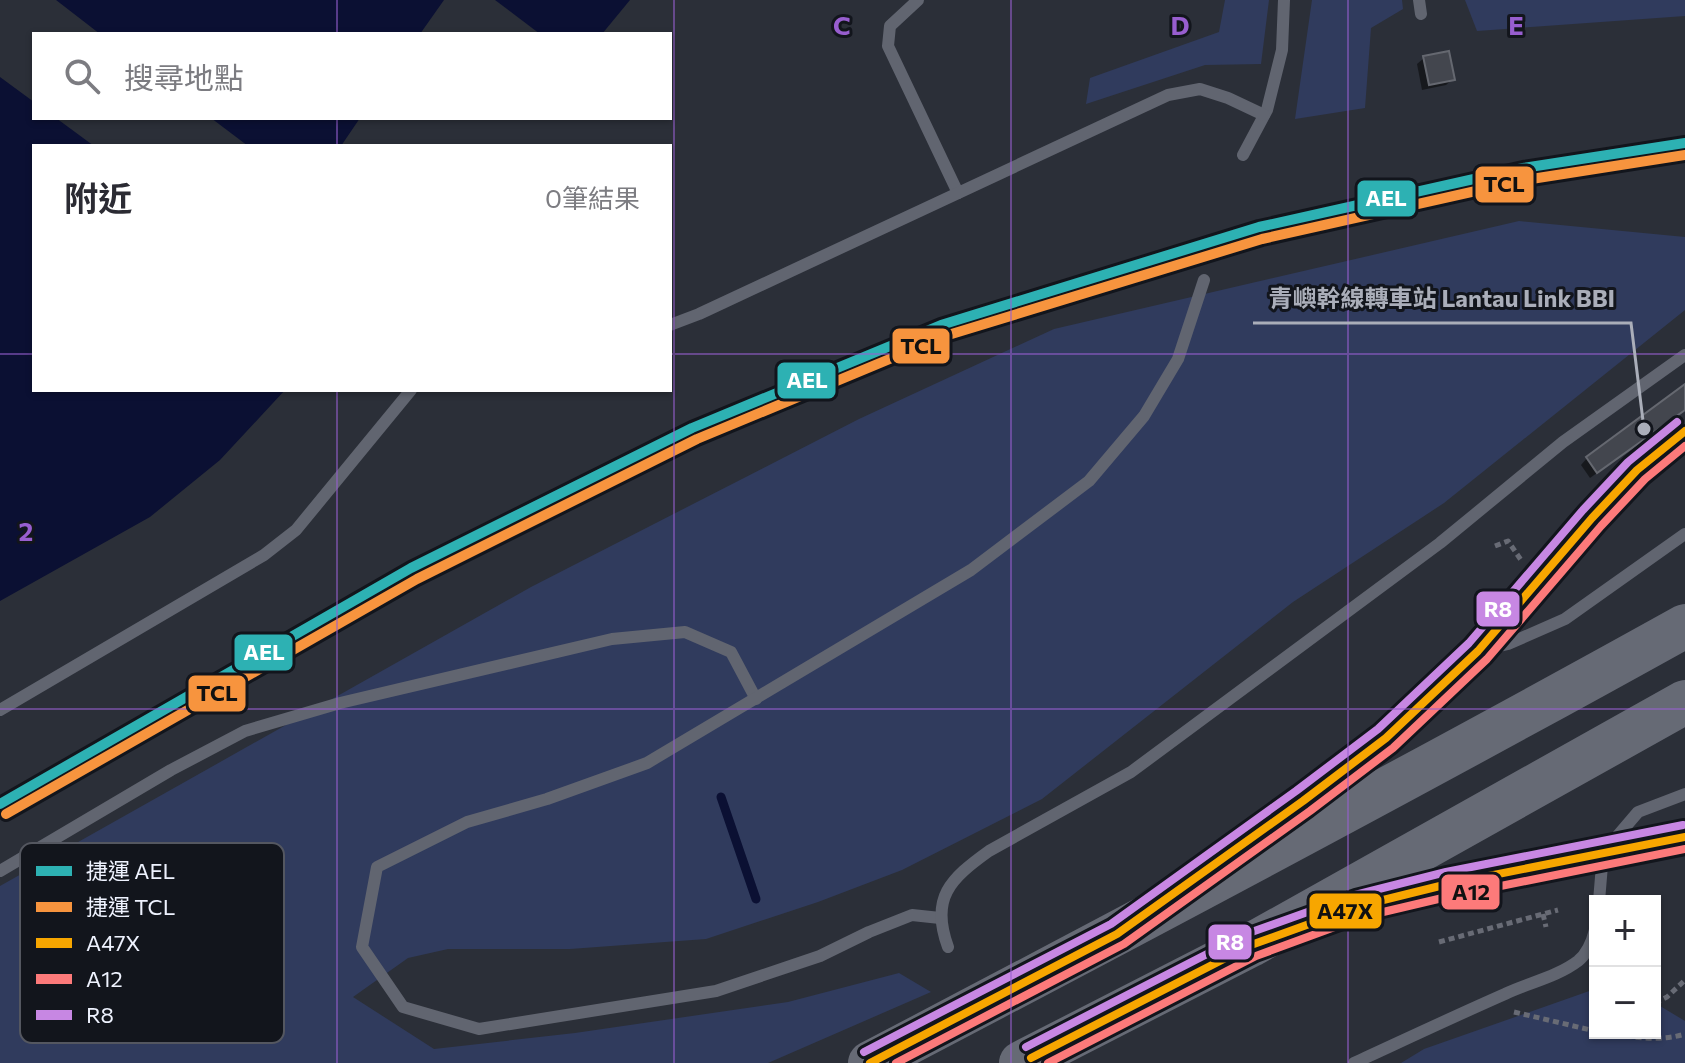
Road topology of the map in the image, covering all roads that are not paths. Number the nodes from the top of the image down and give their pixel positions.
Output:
1 (918, 0) edge
2 (1284, 0) edge
3 (1419, 0) edge
4 (1421, 14) dead end
5 (1264, 115) junction
6 (1243, 155) dead end
7 (958, 193) junction
8 (1204, 280) dead end
9 (672, 324) edge
10 (1685, 355) edge
11 (409, 392) edge
12 (1685, 431) edge
13 (1685, 534) edge
14 (1685, 626) edge
15 (1478, 651) junction
16 (756, 699) junction
17 (1685, 702) edge
18 (0, 710) edge
19 (1685, 794) edge
20 (1685, 837) edge
21 (47, 843) edge
22 (1603, 853) junction
23 (20, 859) edge
24 (0, 871) edge
25 (1600, 895) edge
26 (940, 918) junction
27 (1117, 934) junction
28 (1251, 945) junction
29 (948, 947) dead end
30 (1589, 948) edge
31 (870, 1063) edge
32 (1021, 1063) edge
33 (1354, 1063) edge

1 - 7 lane
2 - 5 lane
3 - 4 lane
5 - 6 lane
5 - 7 lane
7 - 9 lane
8 - 16 lane
10 - 26 lane
11 - 18 lane
12 - 15 lane
13 - 15 lane
14 - 27 highway
15 - 27 lane
16 - 21 lane
16 - 26 lane
17 - 28 highway
19 - 22 lane
20 - 22 lane
22 - 25 lane
22 - 28 lane
23 - 24 lane
26 - 29 lane
27 - 31 highway
28 - 32 highway
30 - 33 lane

